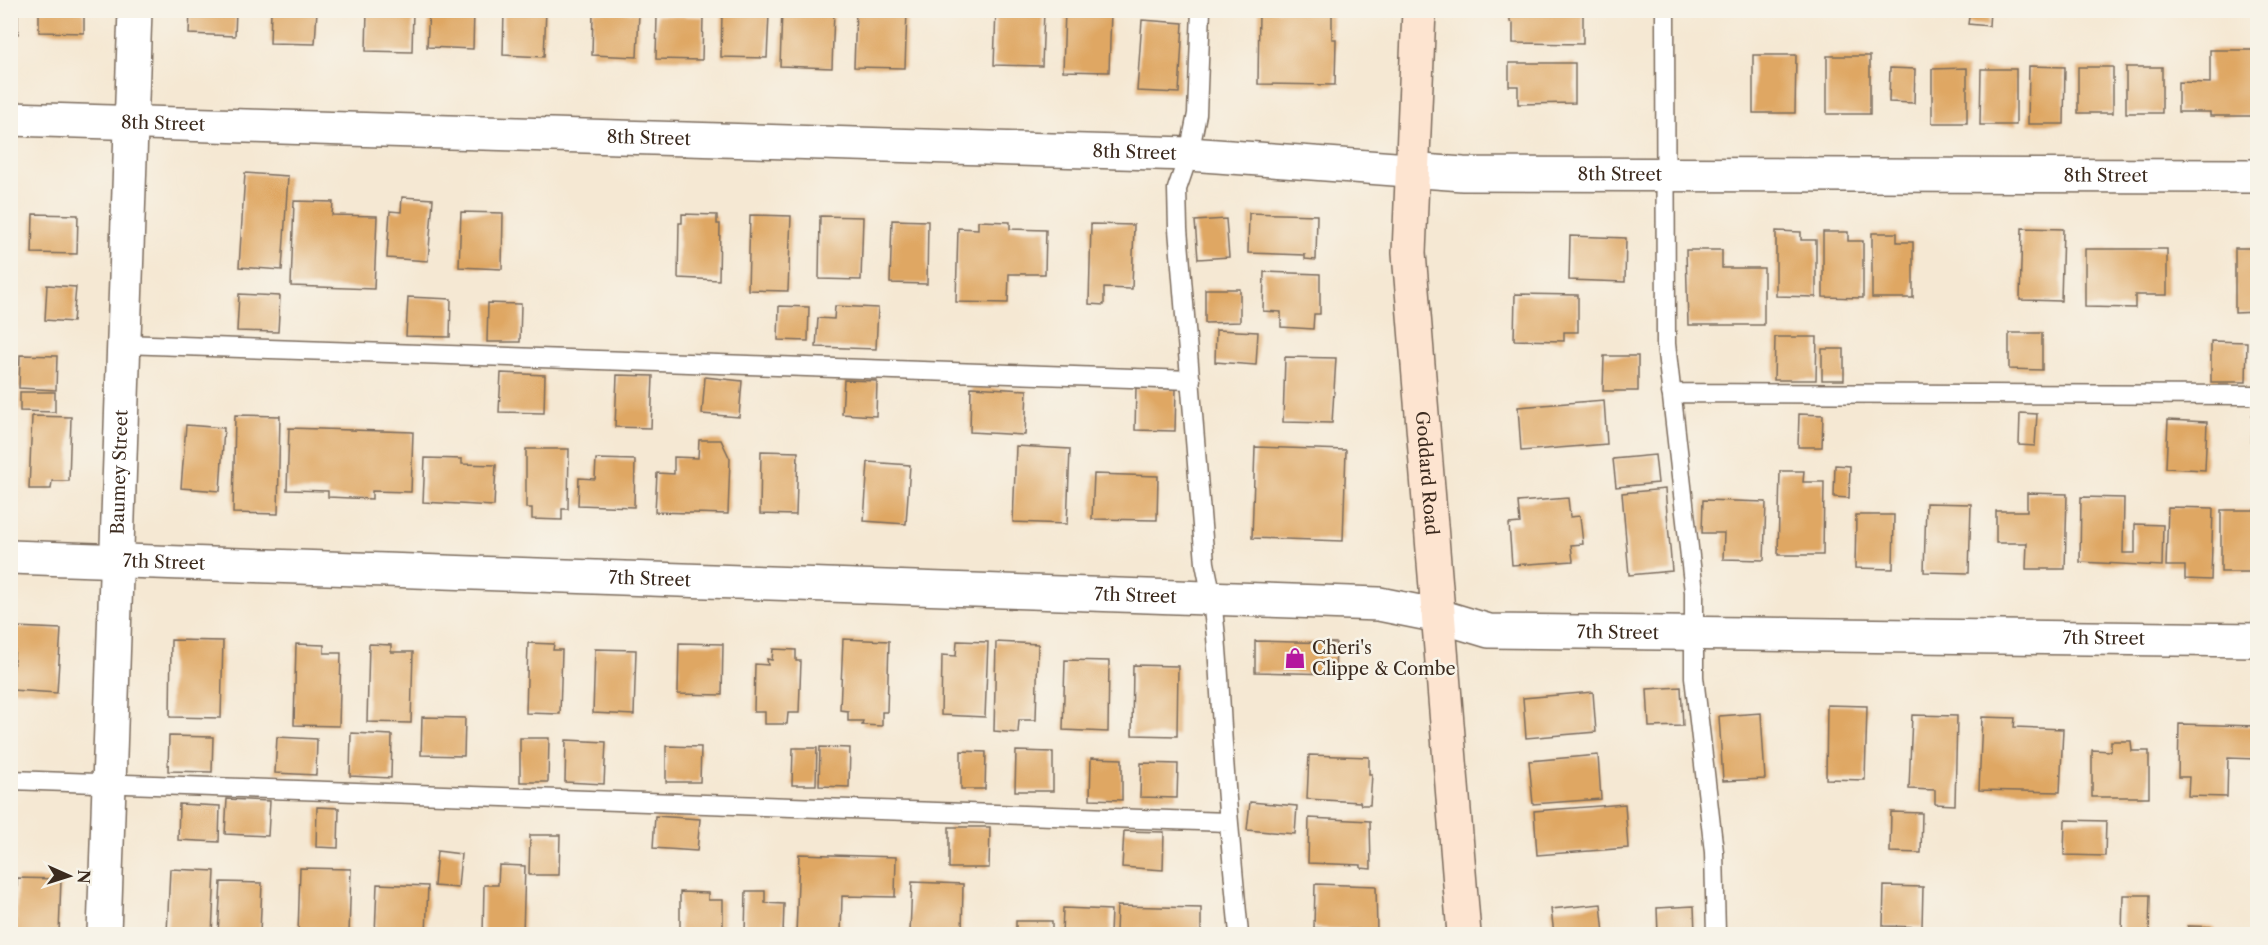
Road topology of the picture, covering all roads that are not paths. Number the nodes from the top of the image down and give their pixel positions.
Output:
1 (135, 10) edge
2 (1201, 10) edge
3 (1419, 10) edge
4 (1665, 10) edge
5 (10, 118) edge
6 (131, 123) junction
7 (1189, 154) junction
8 (1414, 170) junction
9 (1665, 175) junction
10 (2258, 176) edge
11 (122, 344) junction
12 (1191, 380) junction
13 (1671, 393) junction
14 (2258, 395) edge
15 (10, 557) edge
16 (115, 561) junction
17 (1213, 599) junction
18 (1439, 616) junction
19 (1694, 633) junction
20 (2258, 640) edge
21 (10, 780) edge
22 (108, 784) junction
23 (1228, 822) junction
24 (104, 934) edge
25 (1239, 934) edge
26 (1464, 934) edge
27 (1716, 934) edge

1 - 6 street, Baumey Street
2 - 7 lane
3 - 8 street, Goddard Road
4 - 9 lane
5 - 6 street, 8th Street
6 - 7 street, 8th Street
6 - 11 street, Baumey Street
7 - 8 street, 8th Street
7 - 12 lane
8 - 9 street, 8th Street
8 - 18 street, Goddard Road
9 - 10 street, 8th Street
9 - 13 lane
11 - 12 lane
11 - 16 street, Baumey Street
12 - 17 lane
13 - 14 lane
13 - 19 lane
15 - 16 street, 7th Street
16 - 17 street, 7th Street
16 - 22 street, Baumey Street
17 - 18 street, 7th Street
17 - 23 lane
18 - 19 street, 7th Street
18 - 26 street, Goddard Road
19 - 20 street, 7th Street
19 - 27 lane
21 - 22 lane
22 - 23 lane
22 - 24 street, Baumey Street
23 - 25 lane

